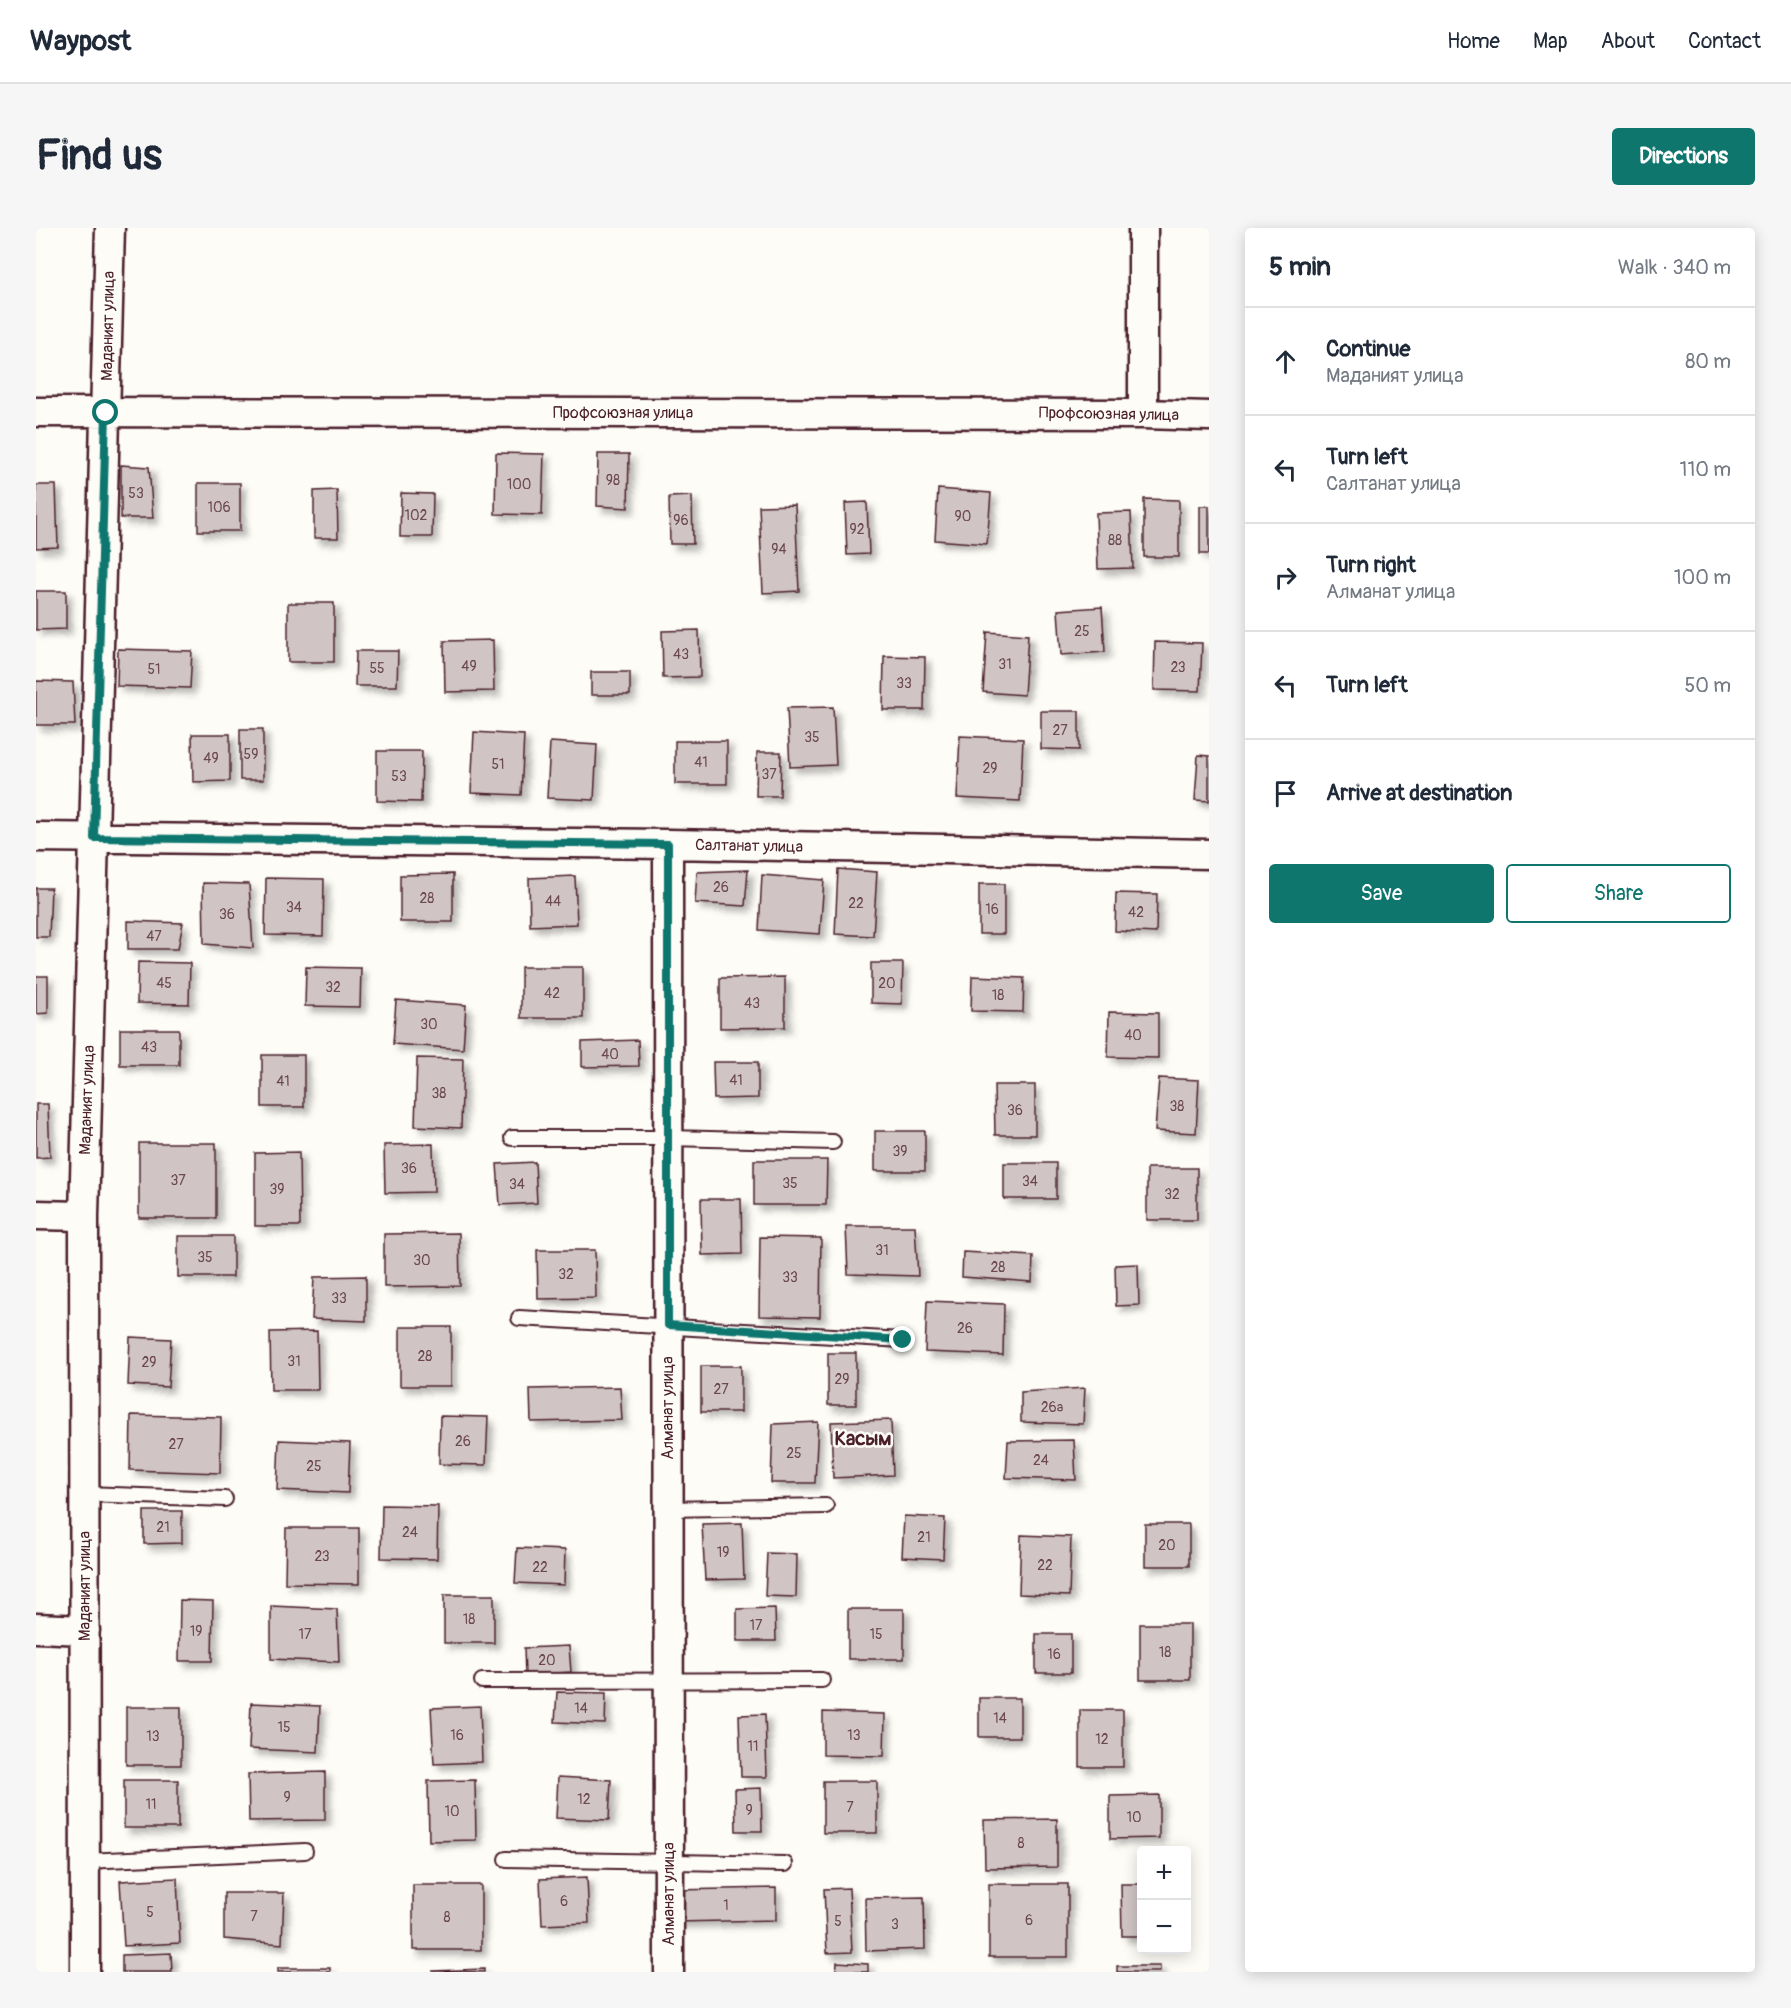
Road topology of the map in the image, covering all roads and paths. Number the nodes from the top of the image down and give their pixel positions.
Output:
1 (110, 228) edge
2 (1143, 228) edge
3 (36, 412) edge
4 (106, 413) junction
5 (1143, 414) junction
6 (1209, 416) edge
7 (36, 837) edge
8 (94, 838) junction
9 (668, 844) junction
10 (1209, 854) edge
11 (512, 1137) dead end
12 (668, 1137) junction
13 (833, 1142) dead end
14 (36, 1215) edge
15 (84, 1216) junction
16 (519, 1318) dead end
17 (668, 1325) junction
18 (903, 1340) dead end
19 (85, 1494) junction
20 (225, 1499) dead end
21 (826, 1506) dead end
22 (668, 1509) junction
23 (36, 1628) edge
24 (85, 1630) junction
25 (822, 1680) dead end
26 (482, 1681) dead end
27 (669, 1681) junction
28 (304, 1851) dead end
29 (506, 1859) dead end
30 (669, 1860) junction
31 (85, 1861) junction
32 (785, 1864) dead end
33 (85, 1972) edge
34 (669, 1972) edge

1 - 4 street, Маданият улица
2 - 5 street
3 - 4 street, Профсоюзная улица
4 - 5 street, Профсоюзная улица
4 - 8 street, Маданият улица
5 - 6 street, Профсоюзная улица
7 - 8 street, Салтанат улица
8 - 9 street, Салтанат улица
8 - 15 street, Маданият улица
9 - 10 street, Салтанат улица
9 - 12 street, Алманат улица
11 - 12 lane
12 - 13 lane
12 - 17 street, Алманат улица
14 - 15 street
15 - 19 street, Маданият улица
16 - 17 lane
17 - 18 lane
17 - 22 street, Алманат улица
19 - 20 lane
19 - 24 street, Маданият улица
21 - 22 lane
22 - 27 street, Алманат улица
23 - 24 street
24 - 31 street, Маданият улица
25 - 27 lane
26 - 27 lane
27 - 30 street, Алманат улица
28 - 31 lane
29 - 30 lane
30 - 32 lane
30 - 34 street, Алманат улица
31 - 33 street, Маданият улица

